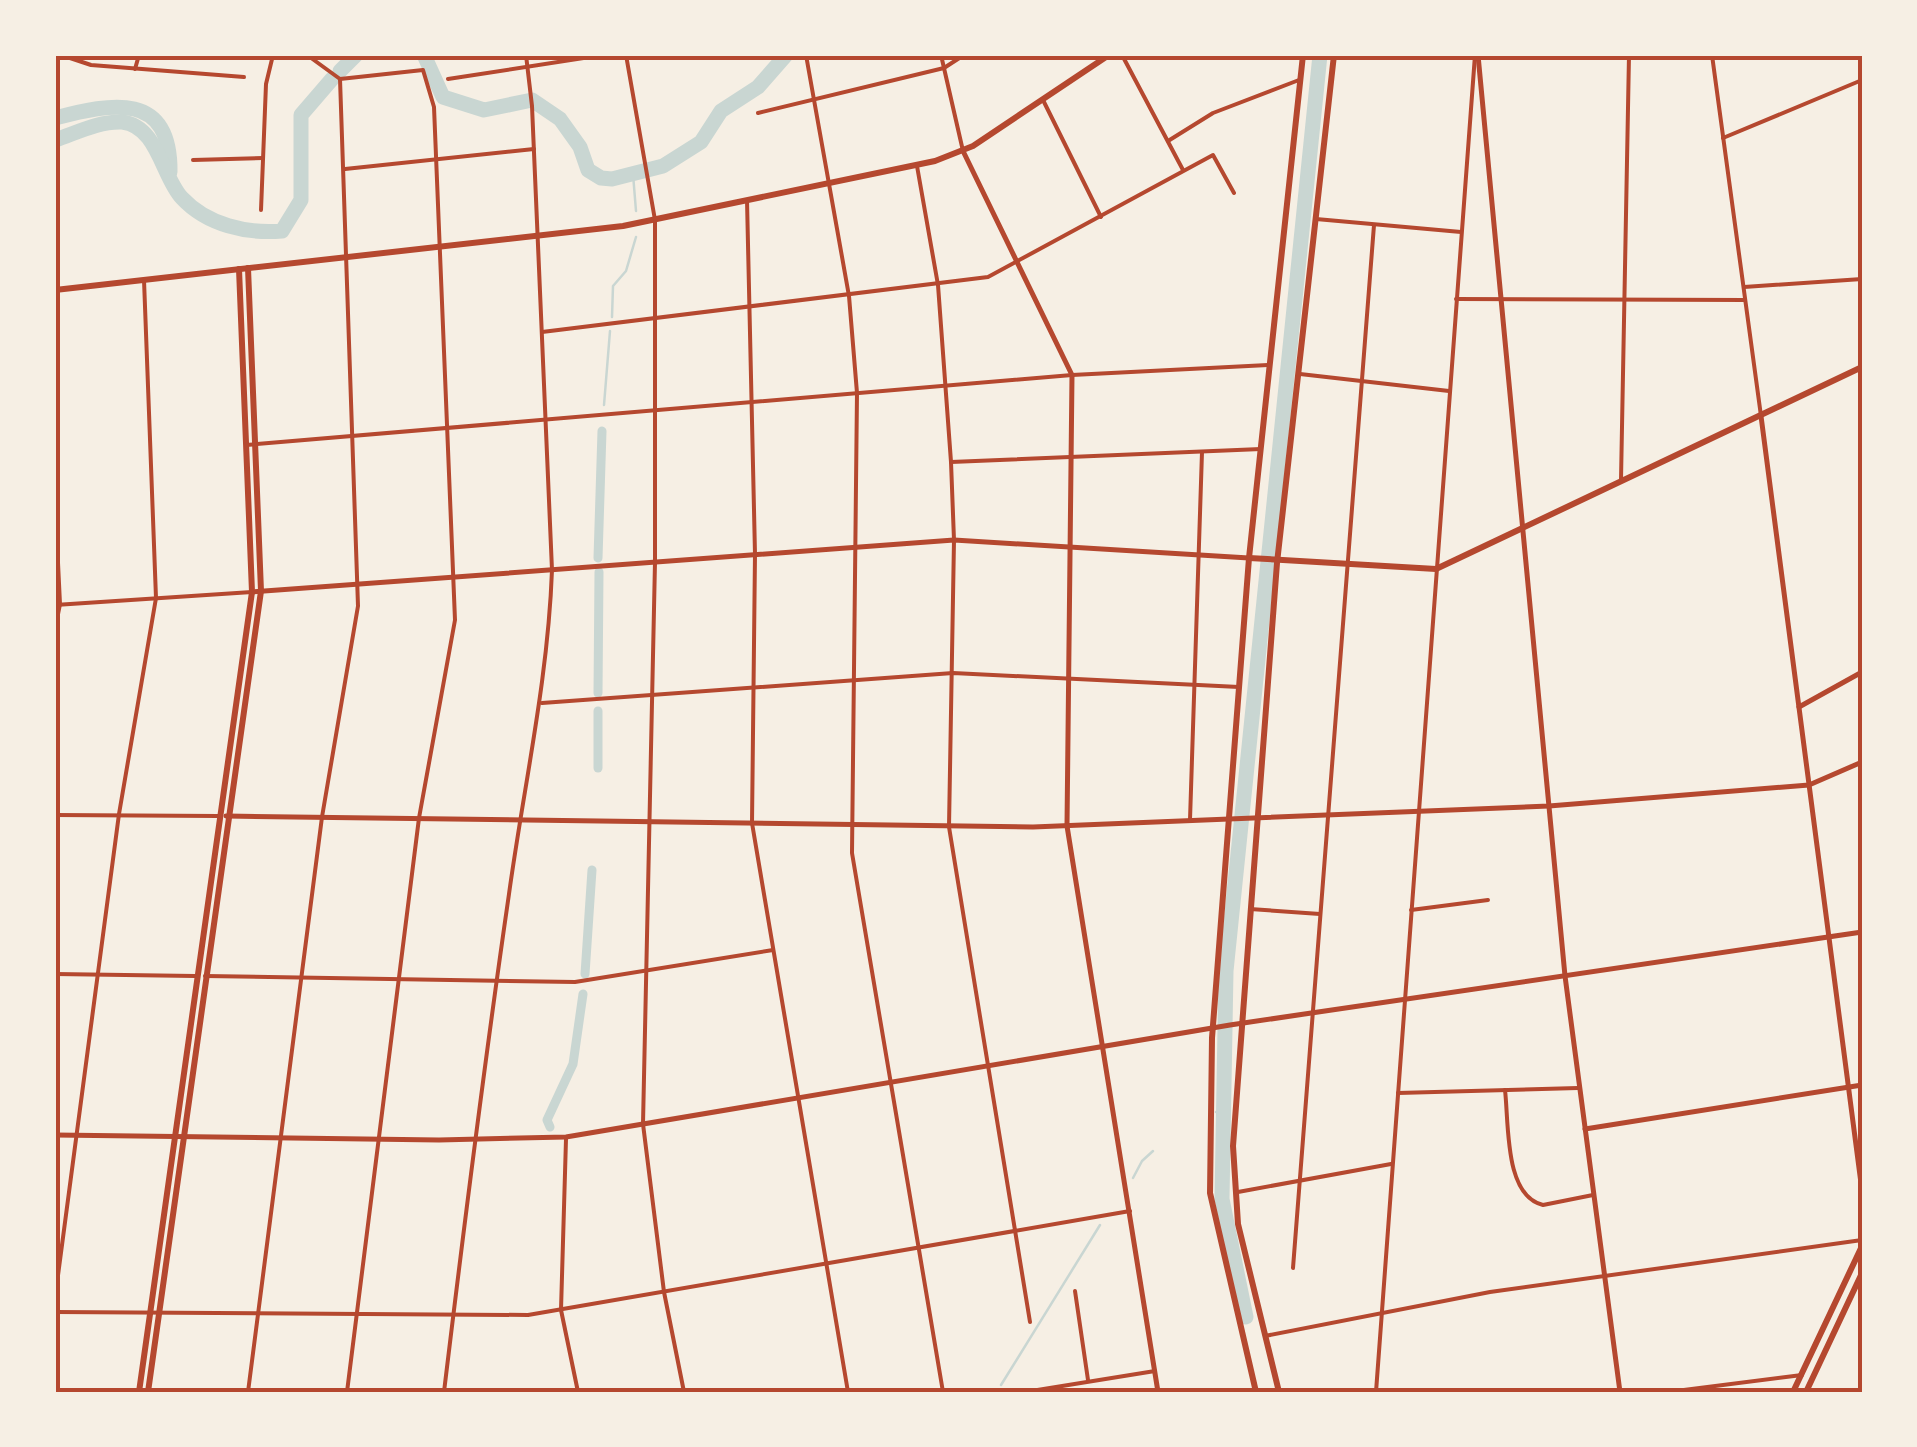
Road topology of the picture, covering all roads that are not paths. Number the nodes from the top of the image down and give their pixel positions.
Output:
1 (61, 55) edge
2 (139, 55) edge
3 (272, 55) edge
4 (307, 55) edge
5 (526, 55) edge
6 (604, 55) edge
7 (626, 55) edge
8 (806, 55) edge
9 (941, 55) edge
10 (964, 55) edge
11 (1109, 55) edge
12 (1122, 55) edge
13 (1304, 55) edge
14 (1334, 55) edge
15 (1477, 55) edge
16 (1629, 55) edge
17 (1712, 55) edge
18 (528, 67) junction
19 (135, 68) junction
20 (944, 68) junction
21 (244, 77) dead end
22 (340, 79) junction
23 (448, 79) dead end
24 (1301, 79) junction
25 (1862, 80) edge
26 (814, 99) junction
27 (1043, 100) junction
28 (758, 112) dead end
29 (1723, 138) junction
30 (1168, 141) junction
31 (534, 148) junction
32 (963, 151) junction
33 (263, 158) junction
34 (437, 159) junction
35 (193, 160) dead end
36 (917, 164) junction
37 (343, 169) junction
38 (1184, 171) junction
39 (831, 181) junction
40 (1234, 193) dead end
41 (747, 200) junction
42 (261, 210) dead end
43 (1101, 217) junction
44 (1316, 219) junction
45 (655, 220) junction
46 (1374, 224) junction
47 (1461, 232) junction
48 (538, 235) junction
49 (440, 246) junction
50 (346, 257) junction
51 (1018, 263) junction
52 (244, 268) junction
53 (1862, 279) edge
54 (144, 280) junction
55 (938, 286) junction
56 (1744, 288) junction
57 (55, 290) edge
58 (849, 296) junction
59 (1456, 299) junction
60 (1501, 299) junction
61 (1624, 300) junction
62 (1745, 300) junction
63 (750, 308) junction
64 (655, 319) junction
65 (542, 332) junction
66 (1270, 364) junction
67 (1862, 368) edge
68 (1298, 374) junction
69 (1072, 375) junction
70 (1362, 381) junction
71 (946, 386) junction
72 (1449, 391) junction
73 (857, 393) junction
74 (752, 402) junction
75 (655, 410) junction
76 (1761, 416) junction
77 (546, 420) junction
78 (450, 428) junction
79 (352, 436) junction
80 (256, 444) junction
81 (246, 445) junction
82 (1261, 449) junction
83 (1202, 452) junction
84 (1072, 460) junction
85 (951, 462) junction
86 (1621, 482) junction
87 (55, 501) edge
88 (1523, 529) junction
89 (954, 540) junction
90 (857, 547) junction
91 (1072, 547) junction
92 (756, 554) junction
93 (1198, 555) junction
94 (1252, 558) junction
95 (1275, 560) junction
96 (655, 562) junction
97 (1348, 564) junction
98 (552, 570) junction
99 (1436, 570) junction
100 (456, 577) junction
101 (358, 584) junction
102 (261, 591) junction
103 (252, 592) junction
104 (156, 598) junction
105 (57, 604) edge
106 (55, 629) edge
107 (1862, 672) edge
108 (953, 673) junction
109 (1070, 679) junction
110 (855, 680) junction
111 (1194, 685) junction
112 (1239, 687) junction
113 (754, 688) junction
114 (652, 695) junction
115 (542, 703) junction
116 (1799, 707) junction
117 (1862, 762) edge
118 (1809, 785) junction
119 (1549, 806) junction
120 (1418, 810) junction
121 (119, 814) junction
122 (1328, 814) junction
123 (55, 815) edge
124 (218, 816) junction
125 (228, 816) junction
126 (322, 817) junction
127 (1253, 817) junction
128 (419, 818) junction
129 (1231, 818) junction
130 (520, 819) junction
131 (1190, 820) junction
132 (650, 821) junction
133 (752, 823) junction
134 (851, 825) junction
135 (1067, 826) junction
136 (949, 828) junction
137 (1488, 900) dead end
138 (1250, 909) junction
139 (1411, 910) junction
140 (1320, 914) junction
141 (1862, 932) edge
142 (1829, 938) junction
143 (774, 950) junction
144 (646, 973) junction
145 (55, 974) edge
146 (97, 975) junction
147 (194, 976) junction
148 (204, 976) junction
149 (1565, 976) junction
150 (301, 978) junction
151 (398, 980) junction
152 (496, 982) junction
153 (1404, 999) junction
154 (1313, 1013) junction
155 (1241, 1024) junction
156 (1216, 1027) junction
157 (1103, 1046) junction
158 (990, 1066) junction
159 (890, 1082) junction
160 (1862, 1085) edge
161 (1848, 1086) junction
162 (1580, 1088) junction
163 (1504, 1090) junction
164 (1398, 1093) junction
165 (798, 1098) junction
166 (644, 1124) junction
167 (1585, 1129) junction
168 (55, 1136) edge
169 (77, 1136) junction
170 (173, 1136) junction
171 (182, 1136) junction
172 (566, 1136) junction
173 (281, 1138) junction
174 (379, 1139) junction
175 (476, 1140) junction
176 (1393, 1164) junction
177 (1300, 1180) junction
178 (1862, 1192) edge
179 (1233, 1193) junction
180 (1594, 1195) junction
181 (1130, 1211) junction
182 (1017, 1230) junction
183 (1862, 1243) edge
184 (918, 1248) junction
185 (826, 1264) junction
186 (1293, 1268) dead end
187 (1862, 1273) edge
188 (1605, 1276) junction
189 (1075, 1291) dead end
190 (664, 1292) junction
191 (55, 1298) edge
192 (560, 1310) junction
193 (55, 1312) edge
194 (1382, 1312) junction
195 (149, 1313) junction
196 (159, 1313) junction
197 (258, 1315) junction
198 (357, 1316) junction
199 (453, 1318) junction
200 (1030, 1322) dead end
201 (1265, 1336) junction
202 (1155, 1371) junction
203 (1802, 1375) junction
204 (1088, 1382) junction
205 (1684, 1391) edge
206 (139, 1392) edge
207 (148, 1392) edge
208 (248, 1392) edge
209 (347, 1392) edge
210 (444, 1392) edge
211 (578, 1392) edge
212 (684, 1392) edge
213 (848, 1392) edge
214 (942, 1392) edge
215 (1026, 1392) edge
216 (1158, 1392) edge
217 (1256, 1392) edge
218 (1279, 1392) edge
219 (1376, 1392) edge
220 (1620, 1392) edge
221 (1668, 1392) edge
222 (1794, 1392) edge
223 (1806, 1392) edge

1 - 19 street
2 - 19 street
3 - 33 street
4 - 22 street
5 - 18 street
6 - 18 street
7 - 45 street
8 - 26 street
9 - 20 street
10 - 20 street
11 - 27 main road
12 - 30 street
13 - 24 main road
14 - 44 main road
15 - 47 street
15 - 60 street
16 - 61 street
17 - 29 street
18 - 23 street
18 - 31 street
19 - 21 street
20 - 26 street
20 - 32 street
22 - 34 street
22 - 37 street
24 - 30 street
24 - 66 main road
25 - 29 street
26 - 28 street
26 - 39 street
27 - 32 main road
27 - 43 street
29 - 56 street
30 - 38 street
31 - 34 street
31 - 48 street
32 - 36 main road
32 - 51 street
33 - 35 street
33 - 42 street
34 - 37 street
34 - 49 street
36 - 39 main road
36 - 55 street
37 - 50 street
38 - 40 street
38 - 43 street
39 - 41 main road
39 - 58 street
41 - 45 main road
41 - 63 street
43 - 51 street
44 - 46 street
44 - 68 main road
45 - 48 main road
45 - 64 street
46 - 47 street
46 - 70 street
47 - 59 street
48 - 49 main road
48 - 65 street
49 - 50 main road
49 - 78 street
50 - 52 main road
50 - 79 street
51 - 55 street
51 - 69 street
52 - 54 main road
52 - 80 main road
52 - 81 main road
53 - 56 street
54 - 57 main road
54 - 104 street
55 - 58 street
55 - 71 street
56 - 62 street
58 - 63 street
58 - 73 street
59 - 60 street
59 - 72 street
60 - 61 street
60 - 88 street
61 - 62 street
61 - 86 street
62 - 76 street
63 - 64 street
63 - 74 street
64 - 65 street
64 - 75 street
65 - 77 street
66 - 69 street
66 - 82 main road
67 - 76 main road
68 - 70 street
68 - 95 main road
69 - 71 street
69 - 84 street
70 - 72 street
70 - 97 street
71 - 73 street
71 - 85 street
72 - 99 street
73 - 74 street
73 - 90 street
74 - 75 street
74 - 92 street
75 - 77 street
75 - 96 street
76 - 86 main road
76 - 116 street
77 - 78 street
77 - 98 street
78 - 79 street
78 - 100 street
79 - 80 street
79 - 101 street
80 - 81 street
80 - 102 main road
81 - 103 main road
82 - 83 street
82 - 94 main road
83 - 84 street
83 - 93 street
84 - 85 street
84 - 91 street
85 - 89 street
86 - 88 main road
87 - 105 street
88 - 99 main road
88 - 119 street
89 - 90 street
89 - 91 street
89 - 108 street
90 - 92 street
90 - 110 street
91 - 93 street
91 - 109 street
92 - 96 street
92 - 113 street
93 - 94 street
93 - 111 street
94 - 95 main road
94 - 112 main road
95 - 97 main road
95 - 127 main road
96 - 98 street
96 - 114 street
97 - 99 main road
97 - 122 street
98 - 100 street
98 - 115 street
99 - 120 street
100 - 101 street
100 - 128 street
101 - 102 street
101 - 126 street
102 - 103 street
102 - 125 main road
103 - 104 street
103 - 124 main road
104 - 105 street
104 - 121 street
105 - 106 street
107 - 116 street
108 - 109 street
108 - 110 street
108 - 136 street
109 - 111 street
109 - 135 street
110 - 113 street
110 - 134 street
111 - 112 street
111 - 131 street
112 - 129 main road
113 - 114 street
113 - 133 street
114 - 115 street
114 - 132 street
115 - 130 street
116 - 118 street
117 - 118 street
118 - 119 street
118 - 142 street
119 - 120 street
119 - 149 street
120 - 122 street
120 - 139 street
121 - 123 street
121 - 124 street
121 - 146 street
122 - 127 street
122 - 140 street
124 - 125 street
124 - 147 main road
125 - 126 street
125 - 148 main road
126 - 128 street
126 - 150 street
127 - 129 street
127 - 138 main road
128 - 130 street
128 - 151 street
129 - 131 street
129 - 156 main road
130 - 132 street
130 - 152 street
131 - 135 street
132 - 133 street
132 - 144 street
133 - 134 street
133 - 143 street
134 - 136 street
134 - 159 street
135 - 136 street
135 - 157 street
136 - 158 street
137 - 139 street
138 - 140 street
138 - 155 main road
139 - 153 street
140 - 154 street
141 - 142 street
142 - 149 street
142 - 161 street
143 - 144 street
143 - 165 street
144 - 152 street
144 - 166 street
145 - 146 street
146 - 147 street
146 - 169 street
147 - 148 street
147 - 170 main road
148 - 150 street
148 - 171 main road
149 - 153 street
149 - 162 street
150 - 151 street
150 - 173 street
151 - 152 street
151 - 174 street
152 - 175 street
153 - 154 street
153 - 164 street
154 - 155 street
154 - 177 street
155 - 156 street
155 - 179 main road
156 - 157 street
156 - 217 main road
157 - 158 street
157 - 181 street
158 - 159 street
158 - 182 street
159 - 165 street
159 - 184 street
160 - 161 street
161 - 167 street
161 - 178 street
162 - 163 street
162 - 167 street
163 - 164 street
163 - 180 street
164 - 176 street
165 - 166 street
165 - 185 street
166 - 172 street
166 - 190 street
167 - 180 street
168 - 169 street
169 - 170 street
169 - 191 street
170 - 171 street
170 - 195 main road
171 - 173 street
171 - 196 main road
172 - 175 street
172 - 192 street
173 - 174 street
173 - 197 street
174 - 175 street
174 - 198 street
175 - 199 street
176 - 177 street
176 - 194 street
177 - 179 street
177 - 186 street
179 - 201 main road
180 - 188 street
181 - 182 street
181 - 202 street
182 - 184 street
182 - 200 street
183 - 188 street
183 - 203 main road
184 - 185 street
184 - 214 street
185 - 190 street
185 - 213 street
187 - 223 main road
188 - 194 street
188 - 220 street
189 - 204 street
190 - 192 street
190 - 212 street
192 - 199 street
192 - 211 street
193 - 195 street
194 - 201 street
194 - 219 street
195 - 196 street
195 - 206 main road
196 - 197 street
196 - 207 main road
197 - 198 street
197 - 208 street
198 - 199 street
198 - 209 street
199 - 210 street
201 - 218 main road
202 - 204 street
202 - 216 street
203 - 205 street
203 - 222 main road
204 - 215 street
205 - 221 street

